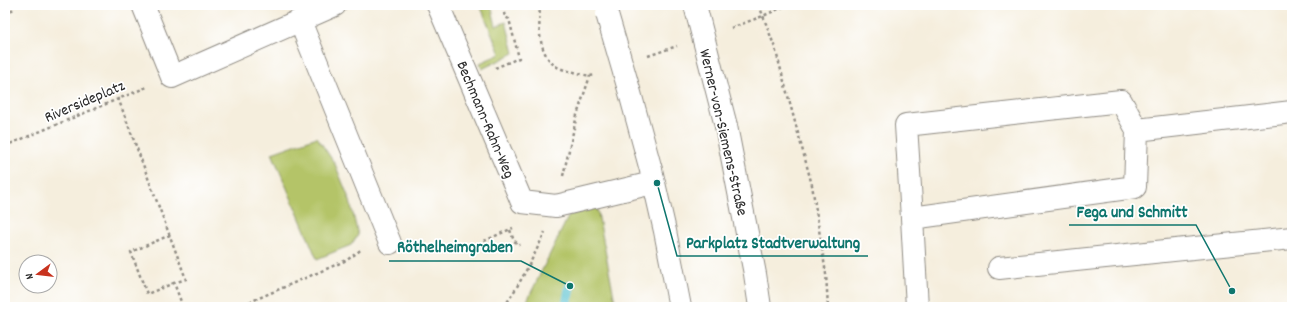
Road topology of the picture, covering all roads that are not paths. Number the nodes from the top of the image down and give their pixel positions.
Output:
1 (143, 5) edge
2 (335, 5) edge
3 (438, 5) edge
4 (695, 5) edge
5 (606, 9) edge
6 (300, 21) junction
7 (1292, 112) edge
8 (1137, 130) junction
9 (644, 184) dead end
10 (912, 218) junction
11 (1292, 238) edge
12 (390, 243) dead end
13 (999, 268) dead end
14 (680, 307) edge
15 (760, 307) edge
16 (916, 307) edge

1 - 6 main road
2 - 6 main road
3 - 9 main road, Bechmann-Rahn-Weg
4 - 15 main road, Werner-von-Siemens-Straße, bridge
5 - 14 main road, bridge
6 - 12 main road
7 - 8 main road
8 - 10 main road
8 - 10 main road
10 - 16 main road
11 - 13 main road

